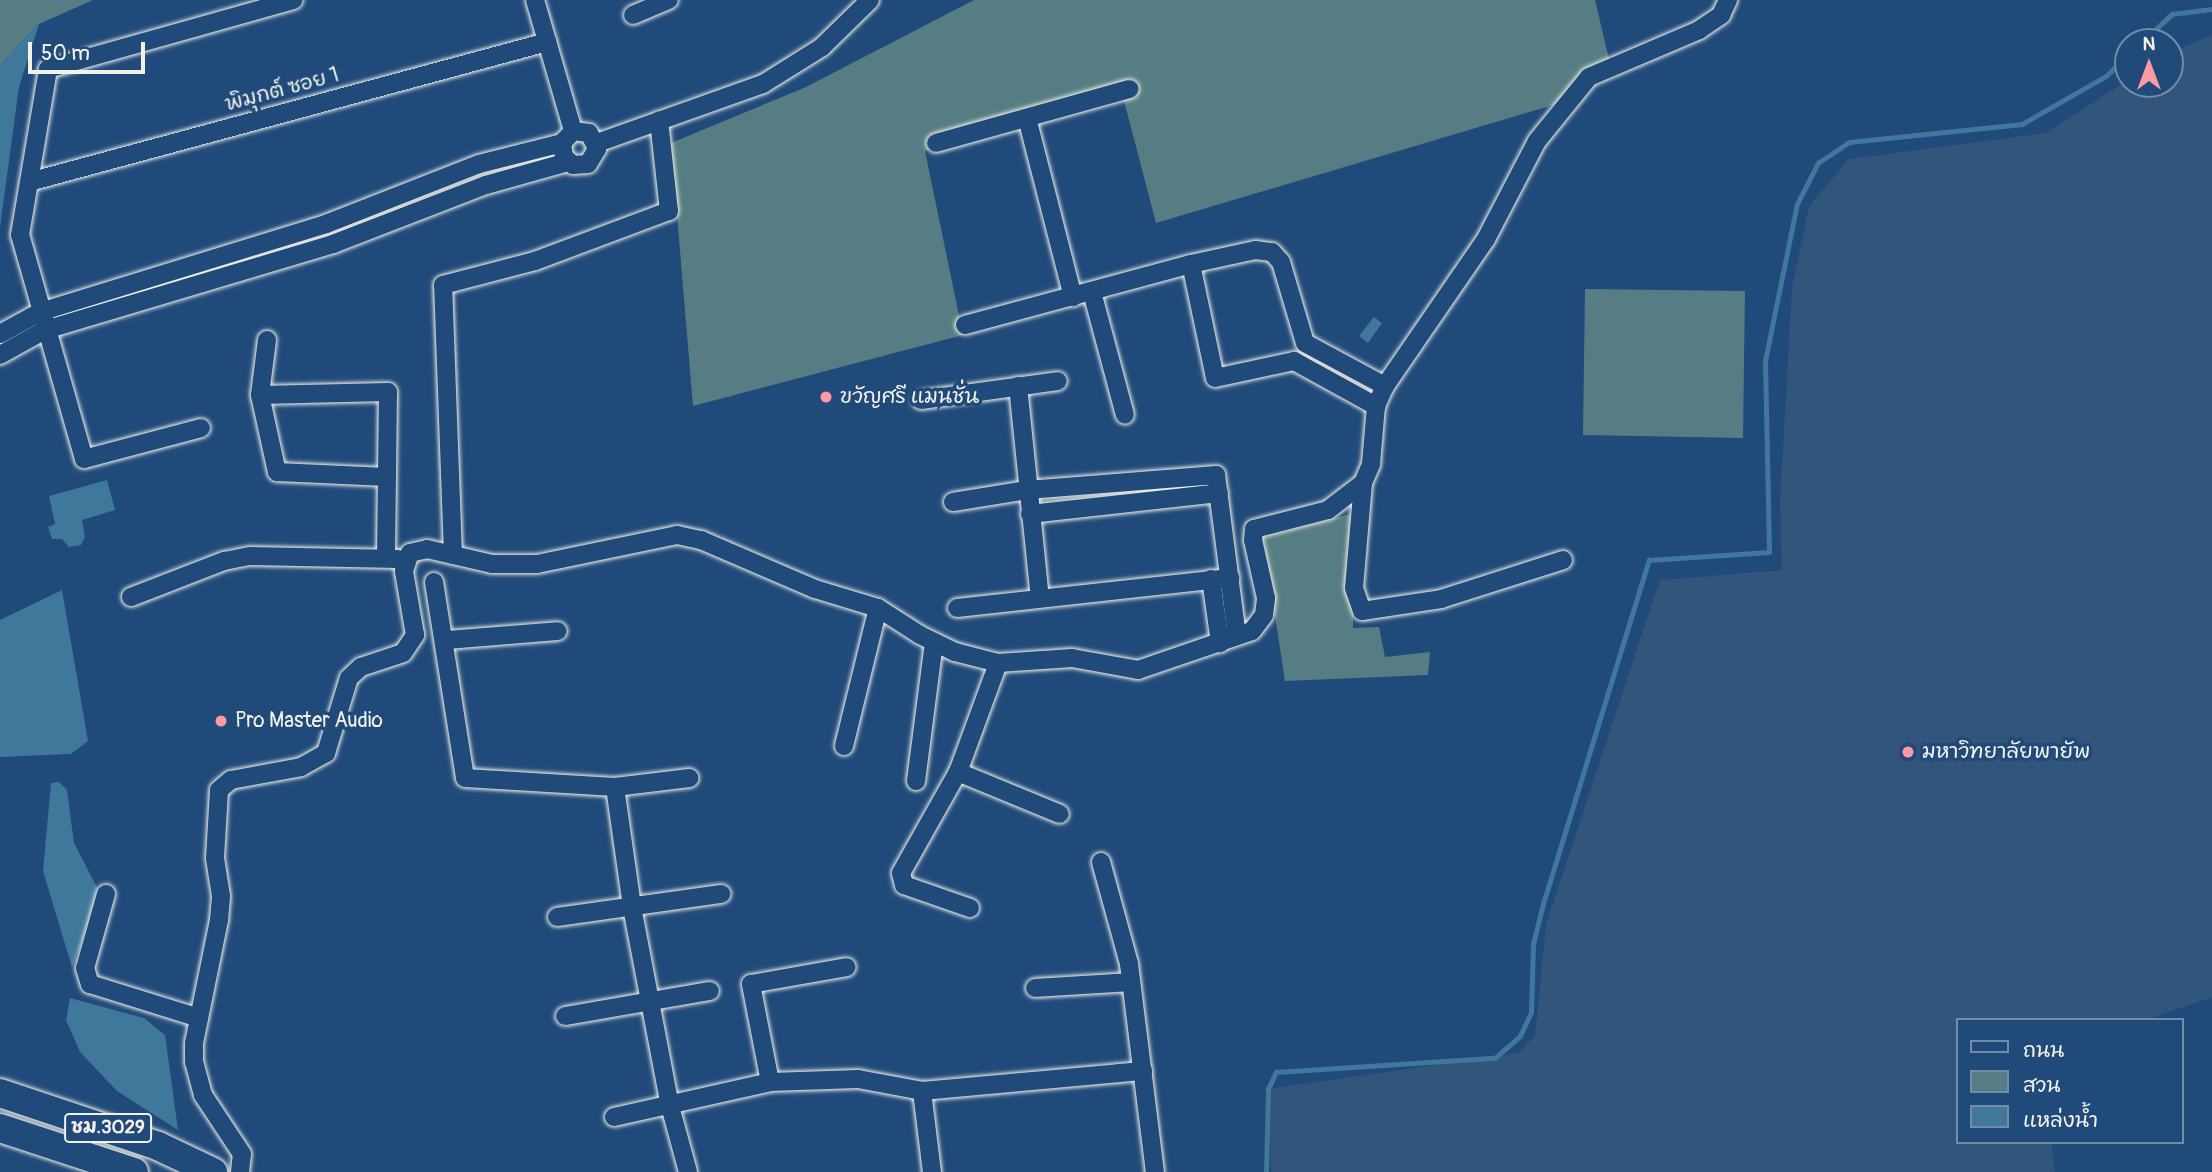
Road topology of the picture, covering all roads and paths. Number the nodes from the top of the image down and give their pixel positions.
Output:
1 (293, 0) edge
2 (535, 0) edge
3 (669, 0) edge
4 (870, 0) edge
5 (1728, 0) edge
6 (633, 15) dead end
7 (547, 42) junction
8 (1130, 89) dead end
9 (1027, 118) junction
10 (659, 121) junction
11 (567, 137) junction
12 (597, 143) junction
13 (936, 143) dead end
14 (568, 162) junction
15 (29, 182) junction
16 (390, 198) junction
17 (398, 218) junction
18 (221, 255) junction
19 (1191, 264) junction
20 (227, 275) junction
21 (1092, 292) junction
22 (1073, 297) junction
23 (40, 313) junction
24 (965, 325) dead end
25 (45, 330) junction
26 (0, 334) edge
27 (267, 340) dead end
28 (0, 355) edge
29 (1058, 381) dead end
30 (1018, 386) junction
31 (1385, 386) junction
32 (260, 395) junction
33 (921, 400) dead end
34 (1376, 406) junction
35 (1125, 415) dead end
36 (201, 428) dead end
37 (387, 477) junction
38 (1363, 483) junction
39 (1027, 490) junction
40 (1219, 493) junction
41 (953, 502) dead end
42 (1030, 514) junction
43 (453, 555) junction
44 (386, 556) junction
45 (1563, 560) dead end
46 (405, 561) junction
47 (1221, 579) junction
48 (434, 582) dead end
49 (131, 597) dead end
50 (1040, 598) junction
51 (878, 608) junction
52 (957, 608) dead end
53 (558, 631) dead end
54 (1237, 636) junction
55 (447, 640) junction
56 (934, 642) junction
57 (1220, 643) junction
58 (998, 663) junction
59 (844, 746) dead end
60 (958, 772) junction
61 (689, 778) dead end
62 (916, 781) dead end
63 (615, 787) junction
64 (1060, 814) dead end
65 (1101, 862) dead end
66 (106, 894) dead end
67 (720, 894) dead end
68 (632, 907) junction
69 (970, 908) dead end
70 (557, 917) dead end
71 (847, 967) dead end
72 (1131, 982) junction
73 (1035, 988) dead end
74 (710, 990) dead end
75 (652, 1002) junction
76 (565, 1016) dead end
77 (199, 1018) junction
78 (1143, 1071) junction
79 (770, 1083) junction
80 (922, 1091) junction
81 (0, 1093) edge
82 (670, 1106) junction
83 (614, 1117) dead end
84 (0, 1128) edge
85 (134, 1172) edge
86 (213, 1172) edge
87 (240, 1172) edge
88 (688, 1172) edge
89 (932, 1172) edge
90 (1155, 1172) edge

1 - 15 street
2 - 7 street
3 - 6 street
4 - 10 street
5 - 31 street
7 - 11 street
7 - 15 street, พิมุกต์ ซอย 1
8 - 9 street
9 - 13 street
9 - 22 street
10 - 12 street
10 - 43 street
11 - 12 street
11 - 14 street
11 - 16 street
12 - 14 street
14 - 17 street
15 - 23 street
16 - 17 street
16 - 18 street
17 - 20 street
18 - 20 street
18 - 23 street
19 - 21 street
19 - 31 street
19 - 34 street
20 - 25 street
21 - 22 street
21 - 35 street
22 - 24 street
23 - 25 street
23 - 26 street
25 - 28 street
25 - 36 street
27 - 32 street
29 - 30 street
30 - 33 street
30 - 39 street
31 - 34 street
32 - 37 street
32 - 37 street
34 - 38 street
37 - 44 street
38 - 45 street
38 - 54 street
39 - 40 street
39 - 41 street
39 - 42 street
40 - 42 street
40 - 47 street
42 - 50 street
43 - 46 street
43 - 51 street
44 - 46 street
44 - 49 street
46 - 77 street
47 - 50 street
47 - 54 street
47 - 57 street
48 - 55 street
50 - 52 street
51 - 56 street
51 - 59 street
53 - 55 street
54 - 57 street
55 - 63 street
56 - 58 street
56 - 62 street
57 - 58 street
58 - 60 street
60 - 64 street
60 - 69 street
61 - 63 street
63 - 68 street
65 - 72 street
66 - 77 street
67 - 68 street
68 - 70 street
68 - 75 street
71 - 79 street
72 - 73 street
72 - 78 street
74 - 75 street
75 - 76 street
75 - 82 street
77 - 87 street
78 - 80 street
78 - 90 street
79 - 80 street
79 - 82 street
80 - 89 street
81 - 86 main road, ชม.3029
82 - 83 street
82 - 88 street
84 - 85 main road, ชม.3029

